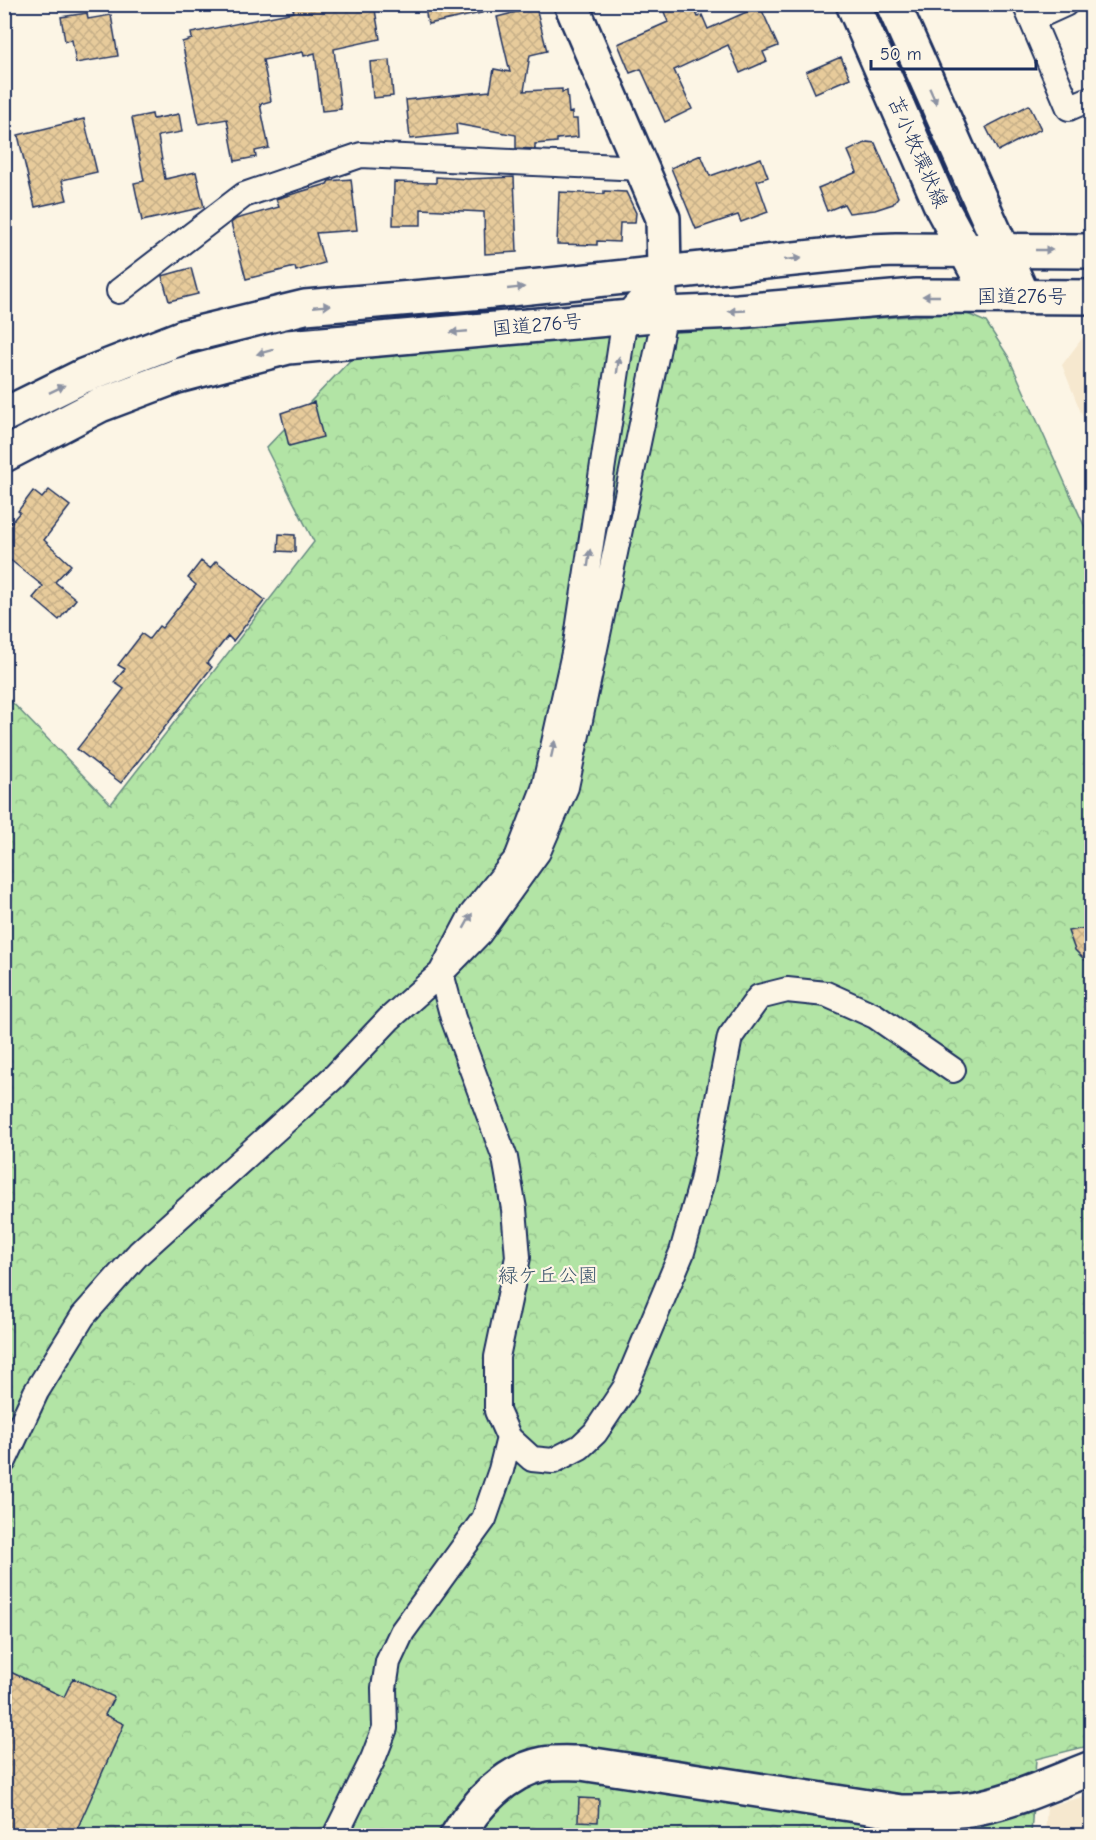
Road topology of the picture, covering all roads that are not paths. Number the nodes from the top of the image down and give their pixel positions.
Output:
1 (571, 4) edge
2 (853, 4) edge
3 (892, 4) edge
4 (1065, 4) edge
5 (1028, 12) edge
6 (1092, 98) edge
7 (642, 168) junction
8 (965, 250) junction
9 (1002, 250) junction
10 (1092, 250) edge
11 (664, 272) junction
12 (120, 291) dead end
13 (990, 296) junction
14 (1023, 296) junction
15 (1092, 297) edge
16 (665, 314) junction
17 (625, 317) junction
18 (4, 415) edge
19 (4, 455) edge
20 (441, 973) junction
21 (953, 1070) dead end
22 (509, 1438) junction
23 (4, 1461) edge
24 (1092, 1768) edge
25 (335, 1836) edge
26 (457, 1836) edge

1 - 7 main road
2 - 8 main road, 苫小牧環状線
3 -> 9 main road, 苫小牧環状線
4 - 5 street
5 - 6 street
7 - 11 main road
7 - 12 street
8 - 9 main road, 国道276号
11 -> 8 main road, 国道276号
8 - 13 main road, 苫小牧環状線
9 -> 10 main road, 国道276号
9 - 14 main road, 苫小牧環状線
11 - 16 street
11 - 17 street
18 -> 11 main road, 国道276号
13 - 14 main road, 国道276号
13 -> 16 main road, 国道276号
14 - 15 main road, 国道276号
16 - 17 main road, 国道276号
16 - 20 street
17 -> 19 main road, 国道276号
20 -> 17 street
20 - 22 street
20 - 23 street
21 - 22 street
22 - 25 street
24 - 26 main road

